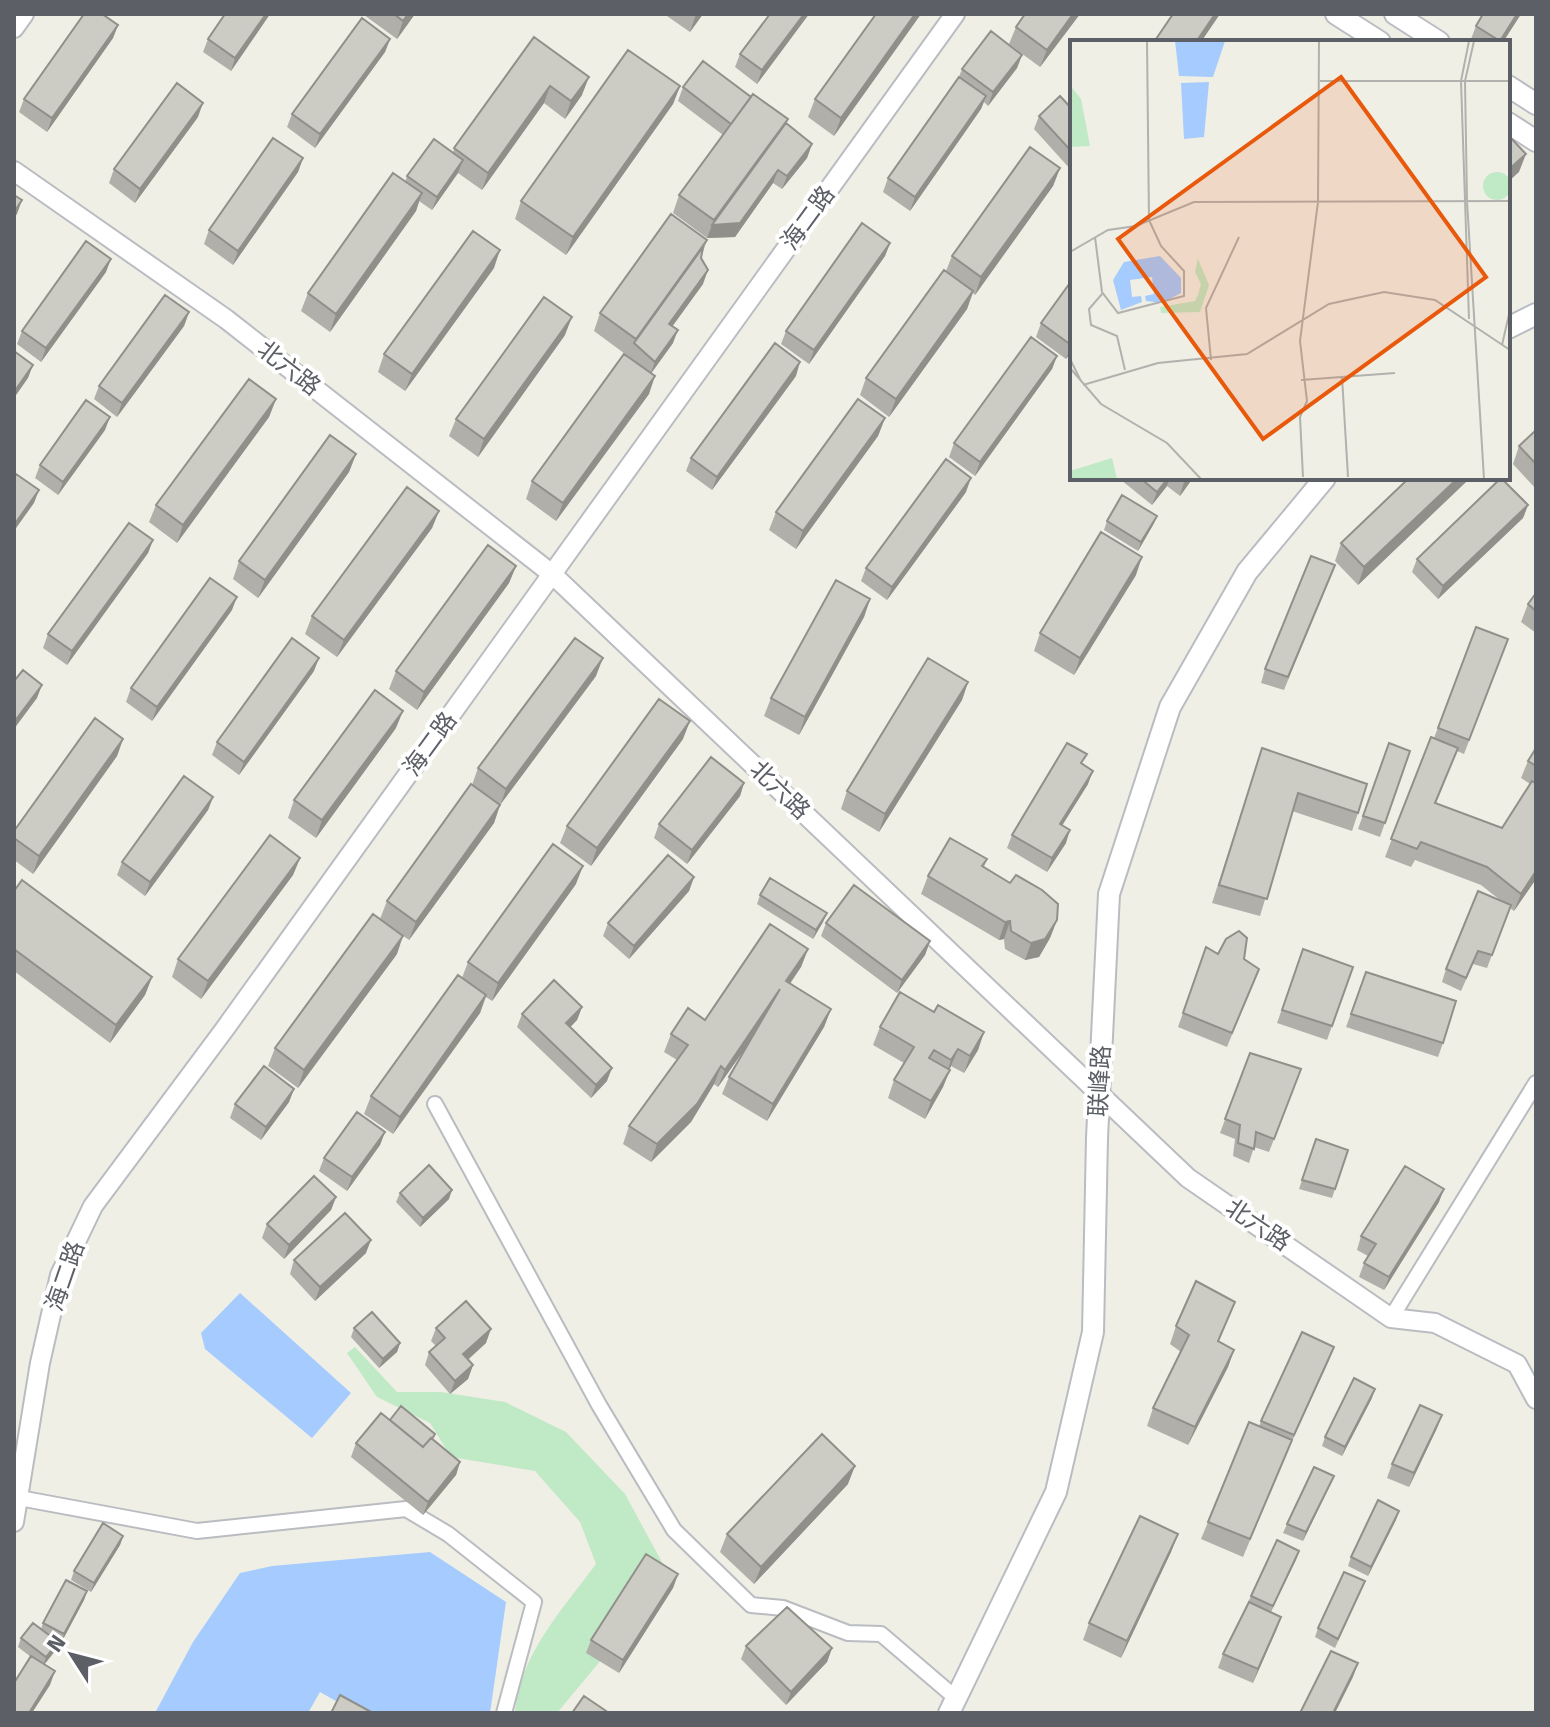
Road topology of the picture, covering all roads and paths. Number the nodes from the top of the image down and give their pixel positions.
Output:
1 (24, 14) edge
2 (955, 14) edge
3 (1336, 14) edge
4 (1395, 14) edge
5 (14, 28) edge
6 (1377, 40) edge
7 (1436, 40) edge
8 (1510, 87) edge
9 (1536, 104) edge
10 (1510, 124) edge
11 (1536, 141) edge
12 (14, 171) edge
13 (1536, 314) edge
14 (1510, 327) edge
15 (1323, 480) edge
16 (552, 574) junction
17 (1536, 1083) edge
18 (1099, 1093) junction
19 (435, 1104) dead end
20 (1530, 1105) edge
21 (1391, 1318) junction
22 (1536, 1399) edge
23 (17, 1498) edge
24 (14, 1522) edge
25 (953, 1706) edge
26 (504, 1713) edge

1 - 5 street
2 - 16 street, 海二路
3 - 6 main road
4 - 7 main road
8 - 9 main road
10 - 11 main road
12 - 16 street, 北六路
13 - 14 main road
15 - 18 main road, 联峰路
16 - 18 street, 北六路
16 - 23 street, 海二路
17 - 20 street
18 - 21 street, 北六路
18 - 25 main road, 联峰路
19 - 25 street
20 - 21 street
21 - 22 street, 北六路
23 - 24 street, 海二路
23 - 26 street

